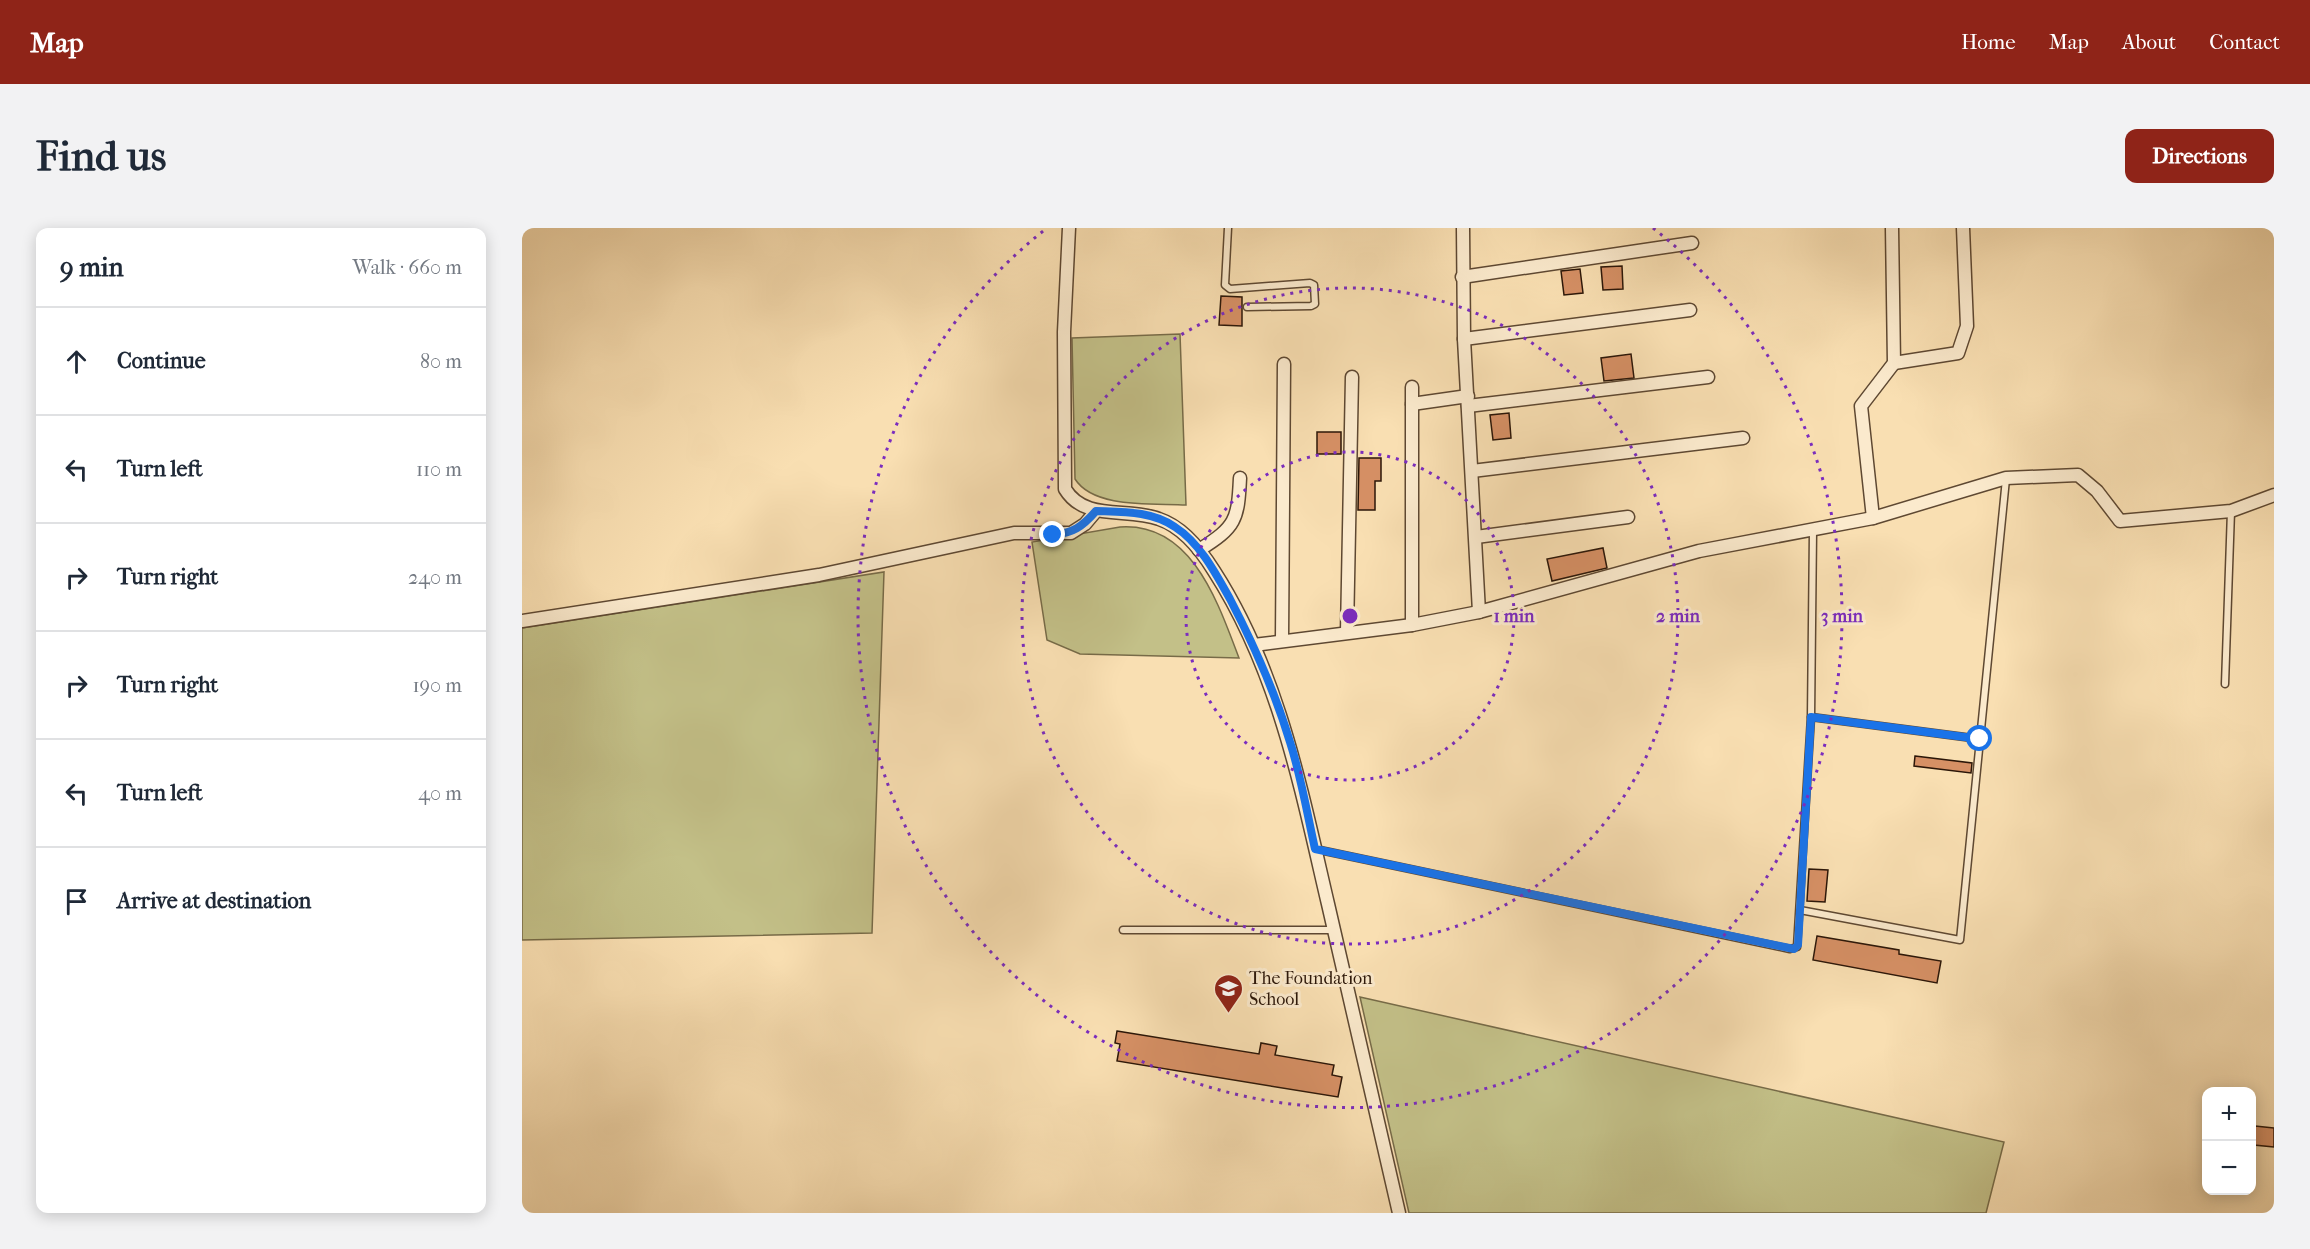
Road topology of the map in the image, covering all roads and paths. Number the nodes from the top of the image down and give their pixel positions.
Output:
1 (1069, 228) edge
2 (1228, 228) edge
3 (1463, 228) edge
4 (1892, 228) edge
5 (1962, 228) edge
6 (1692, 243) dead end
7 (1462, 277) junction
8 (1247, 307) dead end
9 (1690, 310) dead end
10 (1464, 339) junction
11 (1894, 363) junction
12 (1284, 364) dead end
13 (1352, 377) dead end
14 (1708, 377) dead end
15 (1412, 387) dead end
16 (1468, 401) junction
17 (1412, 404) junction
18 (1743, 438) dead end
19 (1472, 471) junction
20 (1240, 478) dead end
21 (2006, 478) junction
22 (2274, 495) edge
23 (1096, 511) junction
24 (2231, 511) junction
25 (1628, 517) dead end
26 (1873, 518) junction
27 (1813, 531) junction
28 (1476, 537) junction
29 (1199, 550) junction
30 (1479, 612) junction
31 (522, 621) edge
32 (1412, 625) junction
33 (1347, 632) junction
34 (1282, 639) junction
35 (1254, 645) junction
36 (2224, 684) dead end
37 (1811, 717) junction
38 (1980, 739) junction
39 (1315, 849) junction
40 (1800, 910) junction
41 (1123, 930) dead end
42 (1334, 930) junction
43 (1399, 1213) edge

1 - 23 street
2 - 8 lane
3 - 7 street
4 - 11 street
5 - 11 street
6 - 7 street
7 - 10 street
9 - 10 street
10 - 16 street
11 - 26 street
12 - 34 street
13 - 33 street
14 - 16 street
15 - 17 street
16 - 17 street
16 - 19 street
17 - 32 street
18 - 19 street
19 - 28 street
20 - 29 street
21 - 24 street
21 - 26 street
21 - 38 lane
22 - 24 street
23 - 29 street
23 - 31 street
24 - 36 lane
25 - 28 street
26 - 27 street
27 - 30 street
27 - 37 lane
28 - 30 street
29 - 35 street
30 - 32 street
32 - 33 street
33 - 34 street
34 - 35 street
35 - 39 street
37 - 38 lane
37 - 40 lane
38 - 40 lane
39 - 40 lane
39 - 42 street
41 - 42 lane
42 - 43 street

